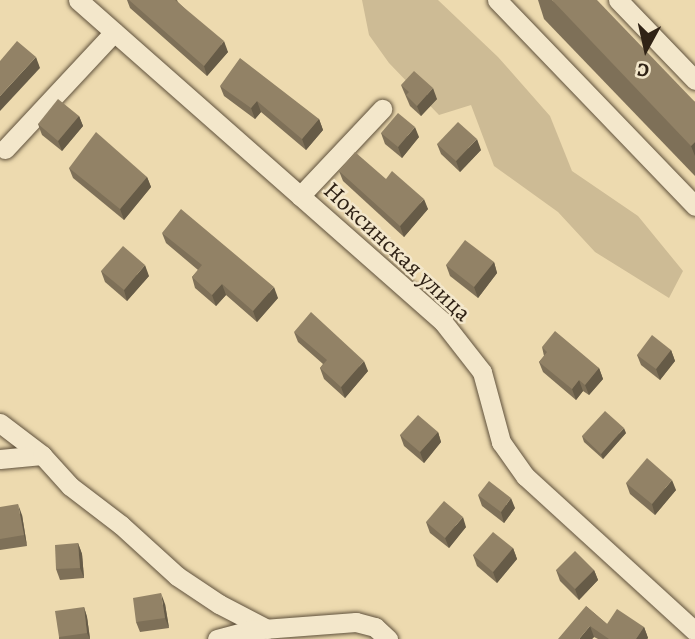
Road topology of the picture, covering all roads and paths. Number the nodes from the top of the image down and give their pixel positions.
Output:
1 (78, 0) edge
2 (618, 0) edge
3 (508, 4) edge
4 (114, 32) junction
5 (695, 80) edge
6 (382, 109) dead end
7 (5, 149) dead end
8 (300, 196) junction
9 (695, 206) edge
10 (0, 423) edge
11 (42, 455) junction
12 (0, 459) edge
13 (267, 629) junction
14 (695, 631) edge
15 (217, 639) edge
16 (388, 639) edge

1 - 4 street, Ноксинская улица
2 - 5 street
3 - 9 street
4 - 7 street
4 - 8 street, Ноксинская улица
6 - 8 street
8 - 14 street, Ноксинская улица
10 - 11 street
11 - 12 street
11 - 13 street
13 - 15 street
13 - 16 street

